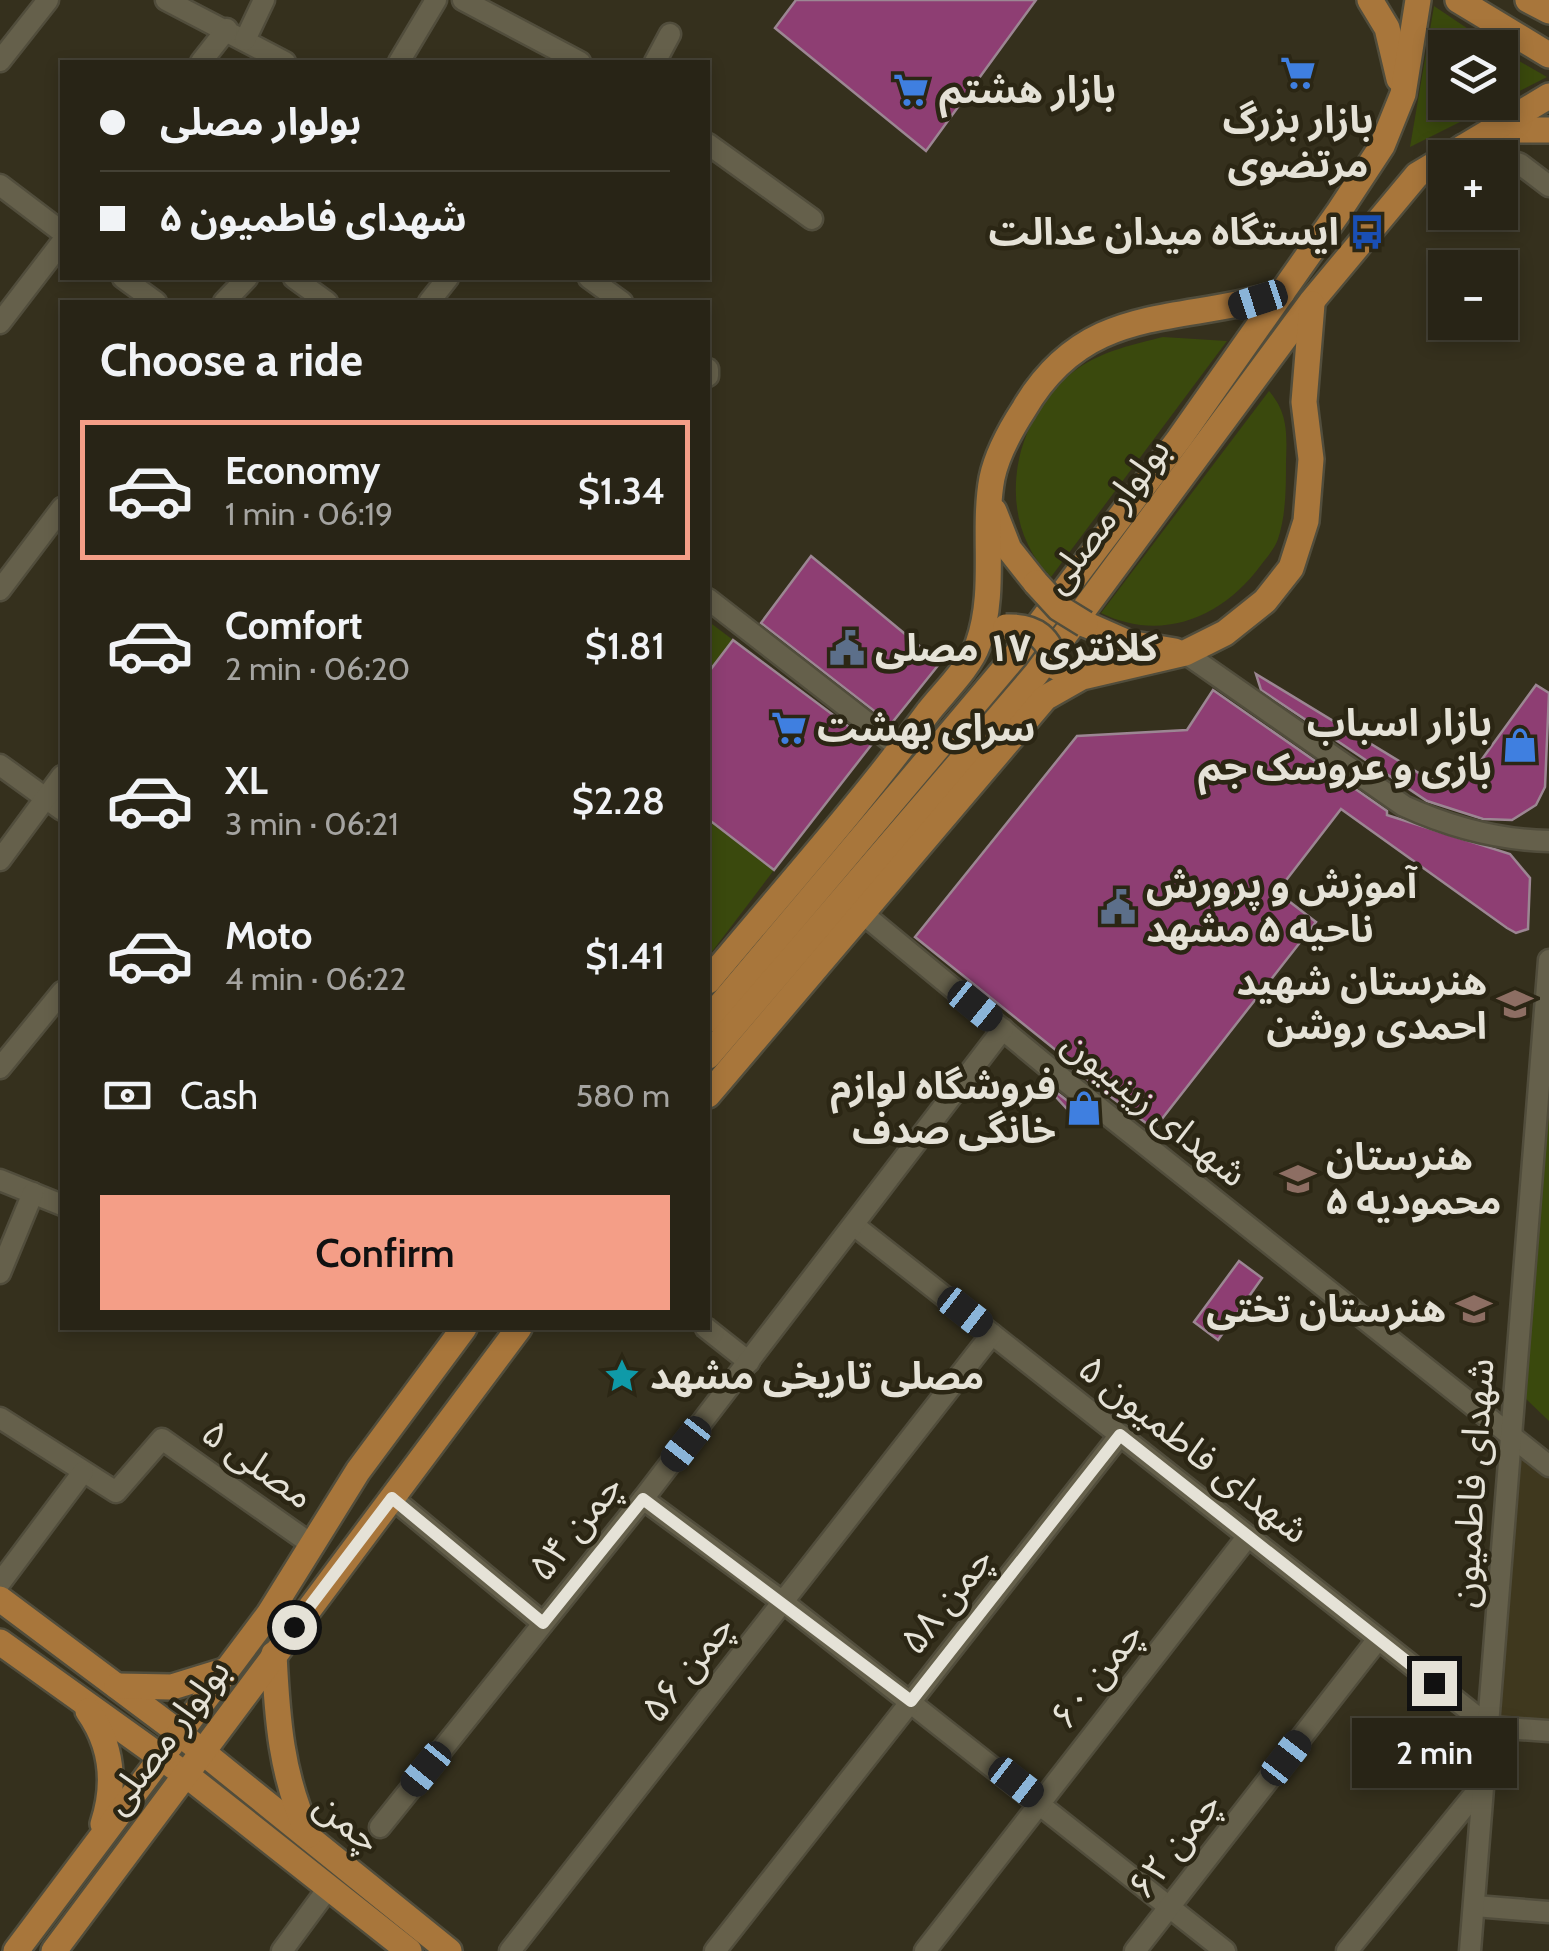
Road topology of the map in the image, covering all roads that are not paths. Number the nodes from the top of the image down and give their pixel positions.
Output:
1 (48, 0) edge
2 (166, 0) edge
3 (264, 0) edge
4 (436, 0) edge
5 (463, 0) edge
6 (1370, 0) edge
7 (1418, 0) edge
8 (1458, 0) edge
9 (1528, 0) edge
10 (1549, 11) edge
11 (236, 34) junction
12 (670, 34) dead end
13 (1549, 54) edge
14 (204, 60) edge
15 (282, 60) edge
16 (400, 60) edge
17 (576, 60) edge
18 (656, 60) edge
19 (0, 61) edge
20 (1403, 94) junction
21 (1549, 96) edge
22 (1549, 108) edge
23 (1492, 130) junction
24 (1549, 130) edge
25 (1472, 140) edge
26 (710, 145) edge
27 (1518, 163) edge
28 (1428, 168) edge
29 (0, 185) edge
30 (1549, 186) edge
31 (812, 219) dead end
32 (60, 230) edge
33 (60, 245) edge
34 (126, 280) edge
35 (244, 280) edge
36 (297, 280) edge
37 (446, 280) edge
38 (591, 280) edge
39 (1282, 293) junction
40 (153, 300) edge
41 (226, 300) edge
42 (324, 300) edge
43 (431, 300) edge
44 (613, 300) edge
45 (1312, 300) junction
46 (0, 323) edge
47 (992, 506) junction
48 (56, 531) edge
49 (2, 581) edge
50 (710, 600) edge
51 (978, 646) junction
52 (1185, 653) junction
53 (1045, 698) junction
54 (902, 749) junction
55 (0, 765) edge
56 (54, 804) edge
57 (1549, 841) edge
58 (0, 860) edge
59 (862, 913) junction
60 (1549, 960) edge
61 (710, 979) edge
62 (60, 994) edge
63 (710, 1018) edge
64 (1003, 1029) junction
65 (710, 1054) edge
66 (1545, 1056) edge
67 (0, 1068) edge
68 (710, 1093) edge
69 (0, 1180) edge
70 (33, 1193) junction
71 (60, 1204) edge
72 (855, 1226) junction
73 (0, 1273) edge
74 (463, 1330) edge
75 (518, 1330) edge
76 (709, 1330) edge
77 (992, 1334) junction
78 (750, 1362) junction
79 (0, 1418) edge
80 (1510, 1434) junction
81 (1120, 1435) junction
82 (1549, 1466) edge
83 (83, 1472) junction
84 (358, 1472) junction
85 (392, 1498) junction
86 (643, 1499) junction
87 (1248, 1536) junction
88 (314, 1546) junction
89 (0, 1583) edge
90 (0, 1599) edge
91 (784, 1602) junction
92 (543, 1623) junction
93 (1378, 1639) junction
94 (0, 1642) edge
95 (274, 1654) junction
96 (227, 1670) junction
97 (117, 1686) junction
98 (79, 1698) junction
99 (911, 1701) junction
100 (1490, 1727) junction
101 (1549, 1731) edge
102 (178, 1732) junction
103 (201, 1750) junction
104 (159, 1756) junction
105 (184, 1774) junction
106 (1486, 1779) junction
107 (1042, 1802) junction
108 (380, 1827) dead end
109 (98, 1839) junction
110 (311, 1840) junction
111 (330, 1888) junction
112 (1171, 1906) junction
113 (1474, 1906) junction
114 (1549, 1912) edge
115 (16, 1951) edge
116 (54, 1951) edge
117 (282, 1951) edge
118 (409, 1951) edge
119 (448, 1951) edge
120 (510, 1951) edge
121 (715, 1951) edge
122 (925, 1951) edge
123 (1135, 1951) edge
124 (1225, 1951) edge
125 (1347, 1951) edge
126 (1470, 1951) edge

1 - 19 street
2 - 11 street
3 - 11 street
4 - 16 street
5 - 17 street
6 - 20 main road
7 - 20 main road, بولوار مصلی
8 - 13 main road
9 - 10 main road
11 - 14 street
11 - 15 street
12 - 18 street
20 - 39 main road, بولوار مصلی
21 - 23 main road, بولوار مصلی
22 - 23 main road
23 - 24 main road
23 - 25 main road, بولوار مصلی
26 - 31 street
27 - 30 street
28 - 45 main road, بولوار مصلی
29 - 32 street
33 - 46 street
34 - 40 street
35 - 41 street
36 - 42 street
37 - 43 street
38 - 44 street
39 - 47 main road
39 - 63 main road, بولوار مصلی
45 - 52 main road
45 - 65 main road, بولوار مصلی
47 - 51 main road
47 - 52 main road, bridge
48 - 49 street
50 - 54 street
51 - 53 main road, bridge
51 - 54 main road
52 - 53 main road
52 - 57 street
53 - 59 main road
54 - 61 main road
55 - 56 street
56 - 58 street
59 - 64 street, شهدای زینبیون
59 - 68 main road
60 - 66 street, شهدای فاطمیون
62 - 67 street
64 - 72 street, چمن ۵۴
64 - 80 street, شهدای زینبیون
66 - 80 street, شهدای فاطمیون
69 - 70 street
70 - 71 street
70 - 73 street
72 - 77 street, شهدای فاطمیون ۵
72 - 78 street, چمن ۵۴
74 - 84 main road, بولوار مصلی
75 - 85 main road, بولوار مصلی
76 - 78 street
77 - 81 street, شهدای فاطمیون ۵
77 - 91 street, چمن ۵۶
78 - 86 street, چمن ۵۴
79 - 83 street
80 - 82 street, شهدای زینبیون
80 - 100 street, شهدای فاطمیون
81 - 87 street, شهدای فاطمیون ۵
81 - 99 street, چمن ۵۸
83 - 88 street, مصلی ۵
83 - 89 street
84 - 85 main road
84 - 88 main road, بولوار مصلی
85 - 92 street
85 - 95 main road, بولوار مصلی
86 - 91 street
86 - 92 street, چمن ۵۴
87 - 93 street, شهدای فاطمیون ۵
87 - 107 street, چمن ۶۰
88 - 96 main road, بولوار مصلی
90 - 97 main road, چمن
91 - 99 street
91 - 120 street, چمن ۵۶
92 - 108 street, چمن ۵۴
93 - 100 street, شهدای فاطمیون ۵
93 - 112 street, چمن ۶۲
94 - 98 main road, چمن
95 - 103 main road, بولوار مصلی
95 - 110 main road
96 - 97 main road
96 - 102 main road, بولوار مصلی
97 - 102 main road, چمن
98 - 104 main road, چمن
98 - 109 main road
99 - 107 street
99 - 121 street, چمن ۵۸
100 - 101 street
100 - 106 street, شهدای فاطمیون
102 - 103 main road, چمن
102 - 104 main road, بولوار مصلی
103 - 105 main road, بولوار مصلی
103 - 110 main road, چمن
104 - 105 main road, چمن
104 - 109 main road, بولوار مصلی
105 - 111 main road, چمن
105 - 116 main road, بولوار مصلی
106 - 113 street, شهدای فاطمیون
106 - 125 street
107 - 112 street
107 - 122 street, چمن ۶۰
109 - 115 main road, بولوار مصلی
110 - 119 main road, چمن
111 - 117 street
111 - 118 main road, چمن
112 - 123 street, چمن ۶۲
112 - 124 street
113 - 114 street
113 - 126 street, شهدای فاطمیون

